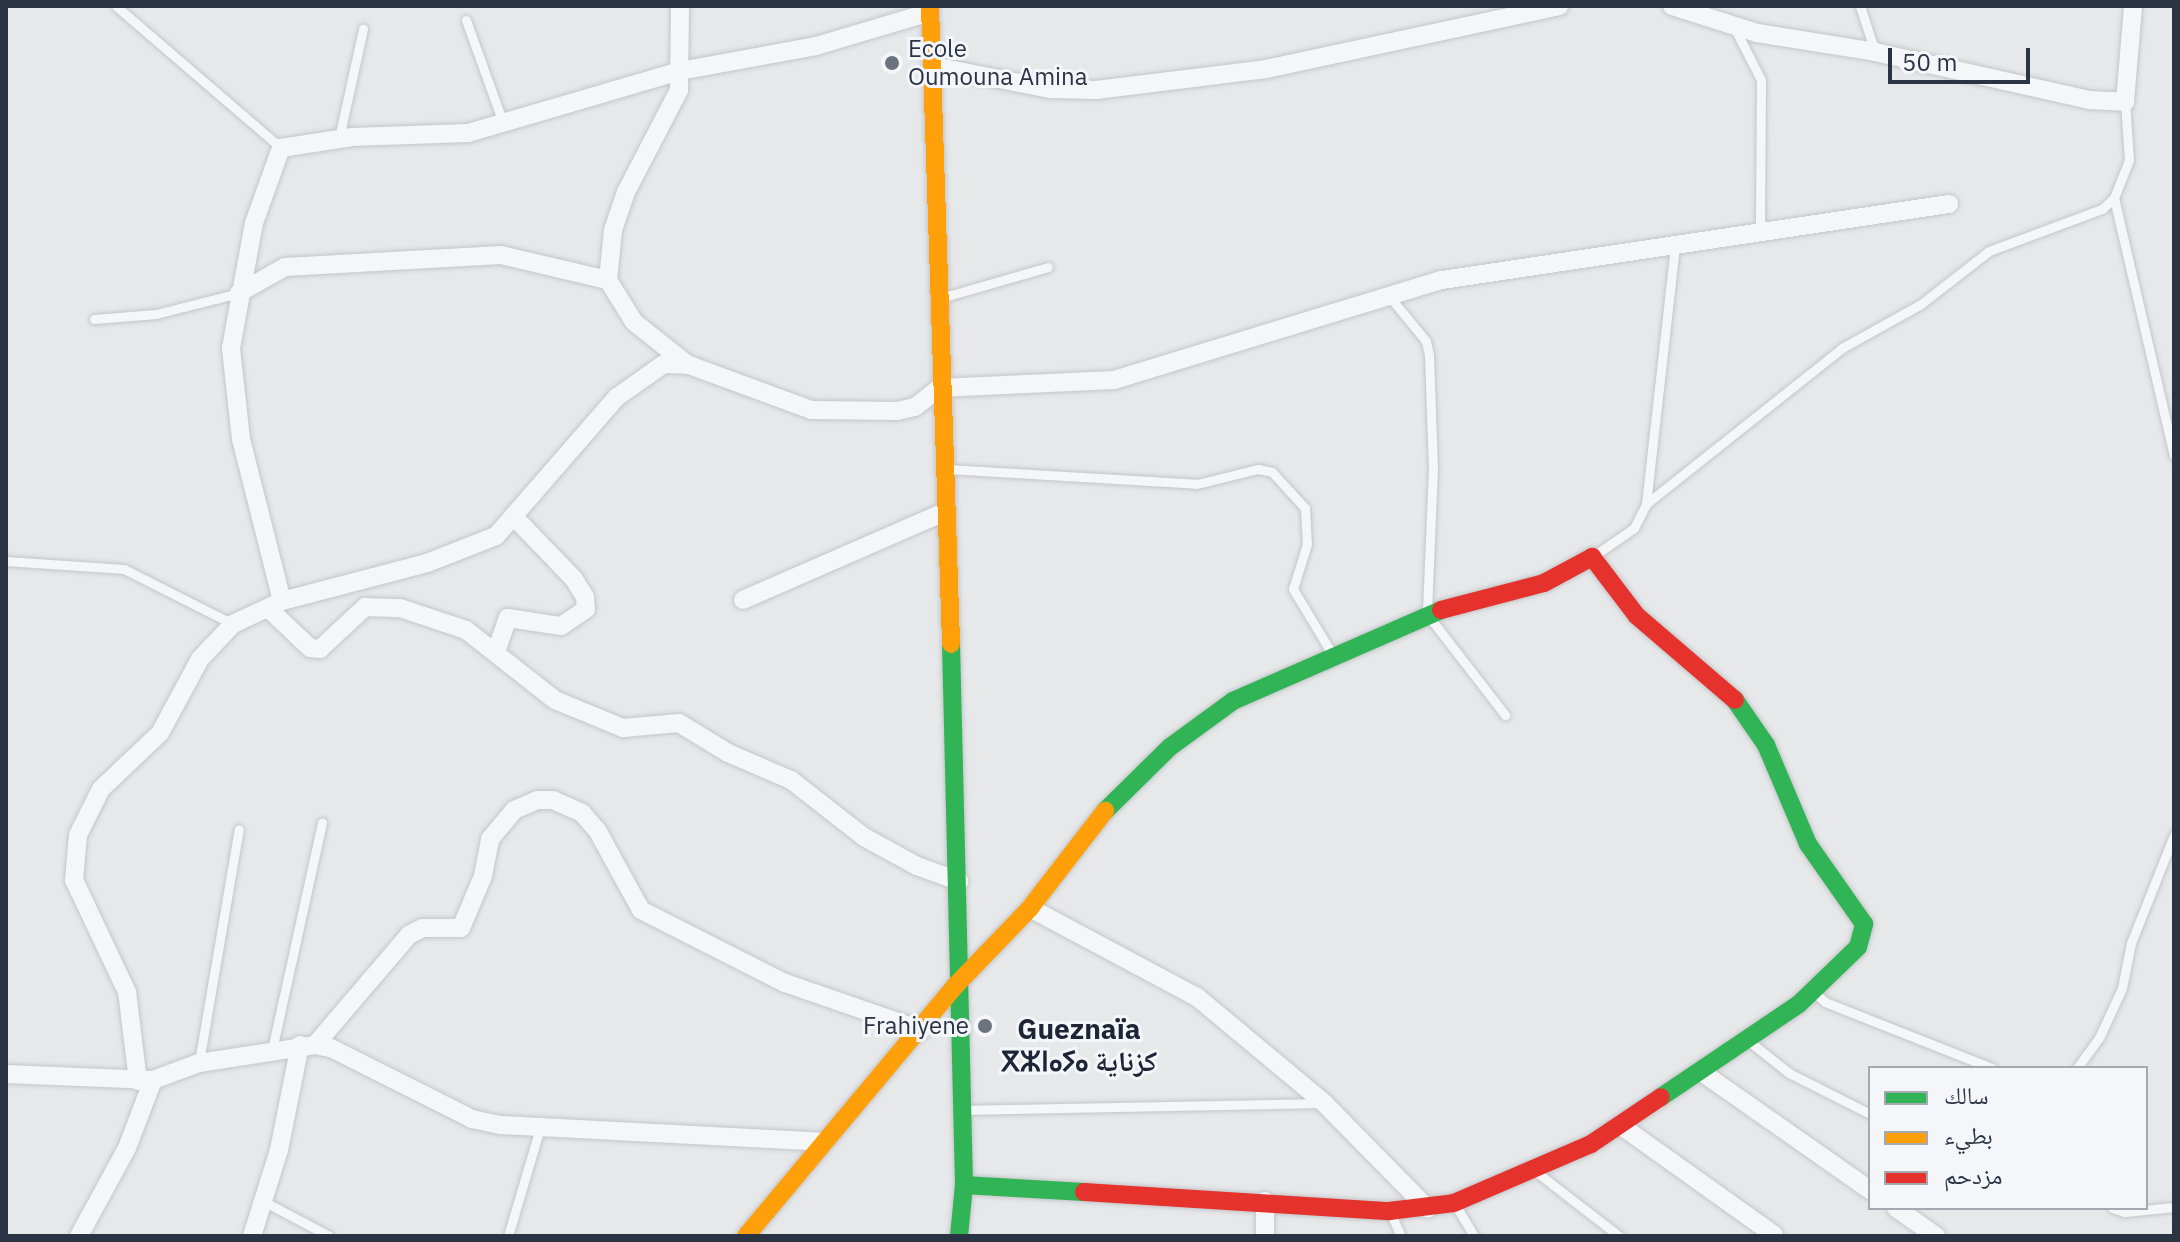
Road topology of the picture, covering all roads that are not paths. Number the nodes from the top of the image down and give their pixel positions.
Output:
1 (116, 6) edge
2 (680, 6) edge
3 (1559, 6) edge
4 (1672, 6) edge
5 (1860, 6) edge
6 (2133, 6) edge
7 (930, 9) edge
8 (466, 20) dead end
9 (1732, 25) junction
10 (363, 29) dead end
11 (1875, 52) junction
12 (933, 66) junction
13 (680, 71) junction
14 (2125, 102) junction
15 (503, 123) junction
16 (339, 138) junction
17 (281, 148) junction
18 (2114, 198) junction
19 (1949, 204) dead end
20 (1760, 234) junction
21 (1675, 247) junction
22 (1048, 267) dead end
23 (608, 280) junction
24 (239, 293) junction
25 (1389, 296) junction
26 (937, 299) junction
27 (94, 319) dead end
28 (689, 365) junction
29 (939, 388) junction
30 (2174, 455) edge
31 (946, 469) junction
32 (1646, 504) junction
33 (944, 512) junction
34 (515, 518) junction
35 (1592, 557) junction
36 (6, 561) edge
37 (743, 600) dead end
38 (275, 605) junction
39 (1427, 614) junction
40 (233, 624) junction
41 (496, 652) junction
42 (1336, 660) junction
43 (1505, 715) dead end
44 (322, 822) dead end
45 (239, 829) dead end
46 (2174, 835) edge
47 (959, 881) junction
48 (1030, 908) junction
49 (956, 985) junction
50 (1813, 991) junction
51 (921, 1030) junction
52 (1748, 1040) junction
53 (308, 1045) junction
54 (272, 1050) junction
55 (199, 1063) junction
56 (1987, 1066) edge
57 (2078, 1066) edge
58 (1700, 1071) junction
59 (6, 1074) edge
60 (145, 1080) junction
61 (1324, 1103) junction
62 (964, 1110) junction
63 (1868, 1113) edge
64 (1620, 1125) junction
65 (540, 1128) junction
66 (823, 1142) junction
67 (1532, 1169) junction
68 (964, 1185) junction
69 (1868, 1189) edge
70 (260, 1200) junction
71 (1265, 1201) junction
72 (1454, 1203) junction
73 (2174, 1207) edge
74 (1428, 1209) junction
75 (1899, 1210) edge
76 (2118, 1210) edge
77 (2145, 1210) edge
78 (2148, 1210) edge
79 (1389, 1211) junction
80 (1774, 1235) edge
81 (79, 1236) edge
82 (252, 1236) edge
83 (329, 1236) edge
84 (508, 1236) edge
85 (746, 1236) edge
86 (959, 1236) edge
87 (1265, 1236) edge
88 (1401, 1236) edge
89 (1474, 1236) edge
90 (1619, 1236) edge
91 (1936, 1236) edge

1 - 17 lane
2 - 13 street
3 - 12 street
4 - 9 street
5 - 11 lane
6 - 14 street
7 - 12 street
7 - 13 street
8 - 15 lane
9 - 11 street
9 - 20 lane
10 - 16 lane
11 - 14 street
12 - 26 street
13 - 15 street
13 - 23 street
14 - 18 lane
15 - 16 street
16 - 17 street
17 - 24 street
18 - 30 lane
18 - 32 lane
19 - 20 street
20 - 21 street
21 - 25 street
21 - 32 lane
22 - 26 lane
23 - 24 street
23 - 28 street
24 - 27 lane
24 - 38 street
25 - 29 street
25 - 39 lane
26 - 29 street
28 - 29 street
28 - 34 street
29 - 31 street
31 - 33 street
31 - 42 lane
32 - 35 lane
33 - 37 street
33 - 47 street
34 - 38 street
34 - 41 street
35 - 39 street
35 - 50 street
36 - 40 lane
38 - 40 street
38 - 41 street
39 - 42 street
39 - 43 lane
40 - 60 street
41 - 47 street
42 - 48 street
44 - 54 lane
45 - 55 lane
46 - 57 lane
47 - 49 street
48 - 49 street
48 - 61 street
49 - 51 street
49 - 62 street
50 - 52 street
50 - 56 lane
51 - 53 street
51 - 66 street
52 - 58 street
52 - 63 lane
53 - 54 street
53 - 65 street
53 - 70 street
54 - 55 street
55 - 60 street
58 - 64 street
58 - 69 street
59 - 60 street
60 - 81 street
61 - 62 lane
61 - 74 street
62 - 68 street
64 - 67 street
64 - 80 street
65 - 66 street
65 - 84 lane
66 - 85 street
67 - 72 street
67 - 90 lane
68 - 71 street
68 - 86 street
70 - 82 street
70 - 83 lane
71 - 79 street
71 - 87 street
72 - 74 street
72 - 89 lane
73 - 78 lane
74 - 79 street
75 - 91 street
76 - 77 lane
79 - 88 lane

